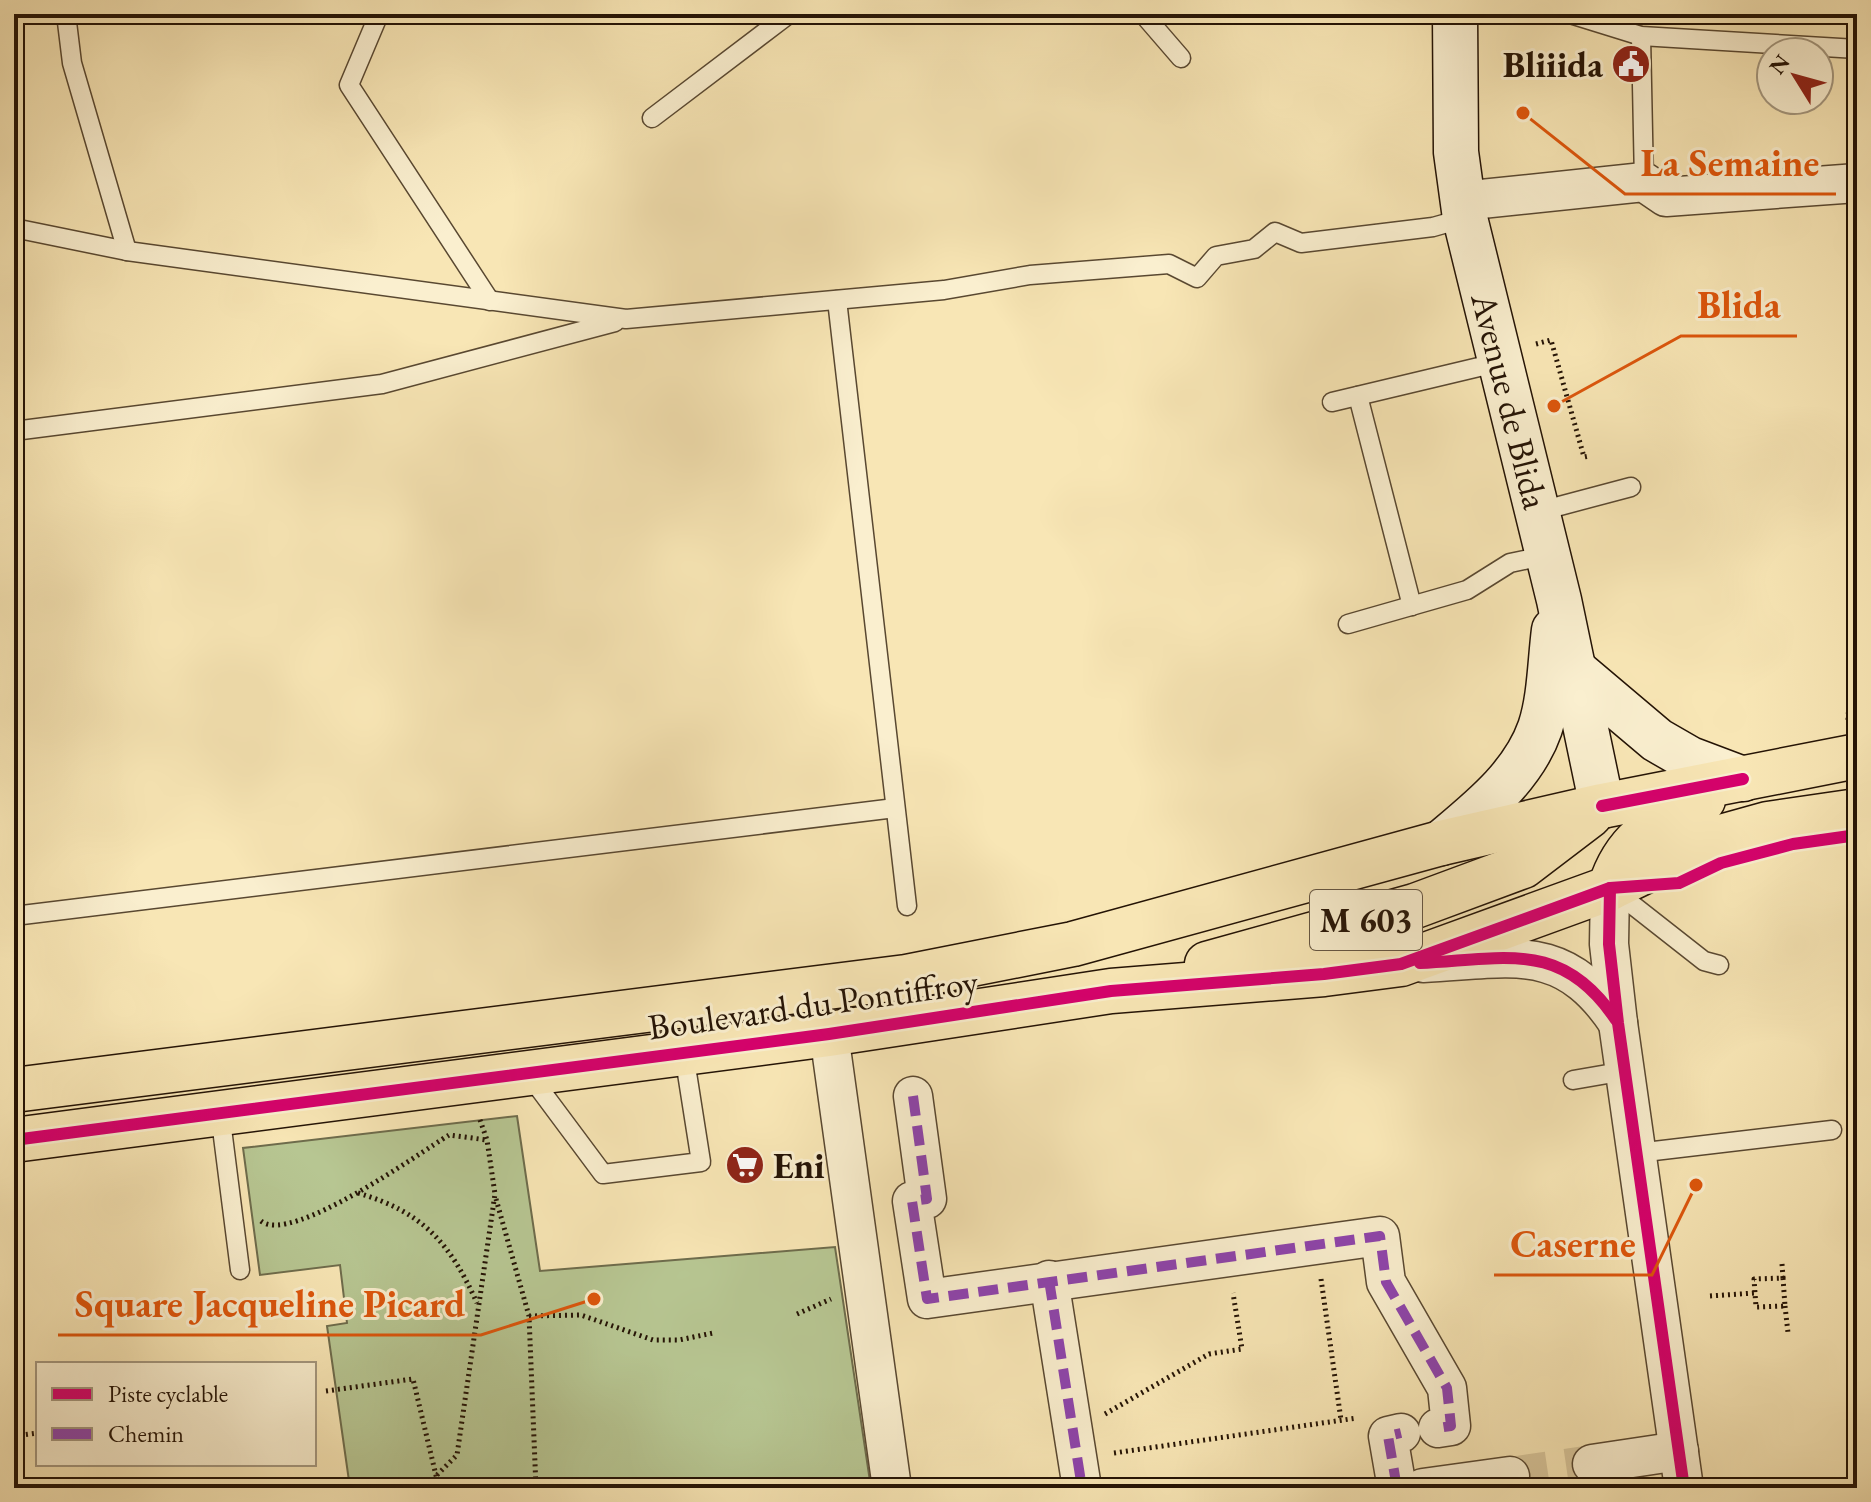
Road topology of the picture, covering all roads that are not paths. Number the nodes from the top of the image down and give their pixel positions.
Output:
1 (66, 14) edge
2 (379, 14) edge
3 (789, 14) edge
4 (1143, 14) edge
5 (1455, 14) edge
6 (1570, 14) edge
7 (1641, 36) junction
8 (1857, 49) edge
9 (1181, 58) dead end
10 (652, 118) dead end
11 (1644, 182) junction
12 (1857, 183) edge
13 (1463, 210) junction
14 (14, 228) edge
15 (127, 251) junction
16 (837, 300) junction
17 (490, 301) junction
18 (626, 319) junction
19 (1516, 353) junction
20 (1358, 396) junction
21 (1332, 402) dead end
22 (14, 431) edge
23 (1631, 487) dead end
24 (1537, 512) junction
25 (1548, 555) junction
26 (1559, 600) junction
27 (1412, 606) junction
28 (1348, 624) dead end
29 (1573, 669) junction
30 (1852, 742) edge
31 (1743, 779) junction
32 (1602, 806) junction
33 (895, 808) junction
34 (1857, 811) edge
35 (1441, 843) junction
36 (1610, 888) junction
37 (907, 906) dead end
38 (14, 916) edge
39 (1401, 964) junction
40 (1719, 965) dead end
41 (1111, 991) junction
42 (1618, 1023) junction
43 (829, 1034) junction
44 (684, 1054) junction
45 (1625, 1071) junction
46 (529, 1074) junction
47 (1573, 1080) dead end
48 (14, 1090) edge
49 (913, 1096) dead end
50 (220, 1113) junction
51 (1832, 1130) dead end
52 (14, 1140) edge
53 (1637, 1153) junction
54 (240, 1270) dead end
55 (1049, 1280) junction
56 (1679, 1451) junction
57 (1077, 1460) edge
58 (1592, 1464) tunnel mouth
59 (1510, 1476) tunnel mouth
60 (892, 1488) edge
61 (1397, 1488) edge
62 (1423, 1488) edge
63 (1684, 1488) edge

1 - 15 lane
2 - 17 lane
3 - 10 lane
4 - 9 lane
5 - 13 main road, Avenue de Blida
6 - 7 lane
7 - 8 lane
7 - 11 lane
11 - 12 street
11 - 13 street
13 - 16 lane
13 - 19 main road, Avenue de Blida
14 - 15 lane
15 - 17 lane
16 - 18 lane
16 - 33 lane
17 - 18 lane
18 - 22 lane
19 - 20 lane
19 - 24 main road, Avenue de Blida
20 - 21 lane
20 - 27 lane
23 - 24 lane
24 - 25 main road, Avenue de Blida
25 - 26 main road, Avenue de Blida
25 - 27 lane
26 - 29 main road, Avenue de Blida
26 - 35 main road, Avenue de Blida
27 - 28 lane
29 - 31 main road
29 - 32 main road, Avenue de Blida
30 - 31 main road, Boulevard du Pontiffroy / M 603
31 - 32 main road, Boulevard du Pontiffroy / M 603
31 - 36 main road, Boulevard du Pontiffroy / M 603
32 - 35 main road, Boulevard du Pontiffroy / M 603
32 - 36 main road
32 - 41 main road, Boulevard du Pontiffroy / M 603
33 - 37 lane
33 - 38 lane
34 - 36 main road, Boulevard du Pontiffroy / M 603
35 - 48 main road, Boulevard du Pontiffroy / M 603
36 - 39 main road, Boulevard du Pontiffroy / M 603
36 - 40 lane
36 - 42 street
39 - 41 main road, Boulevard du Pontiffroy / M 603
39 - 42 street
41 - 43 main road, Boulevard du Pontiffroy / M 603
42 - 45 street
43 - 44 main road, Boulevard du Pontiffroy / M 603
43 - 60 street
44 - 46 main road, Boulevard du Pontiffroy / M 603
44 - 46 lane
45 - 47 lane
45 - 53 street
46 - 50 main road, Boulevard du Pontiffroy / M 603
49 - 55 street
50 - 52 main road, Boulevard du Pontiffroy / M 603
50 - 54 lane
51 - 53 lane
53 - 56 street
55 - 57 street
55 - 61 street
56 - 58 street
56 - 63 street
59 - 62 street

